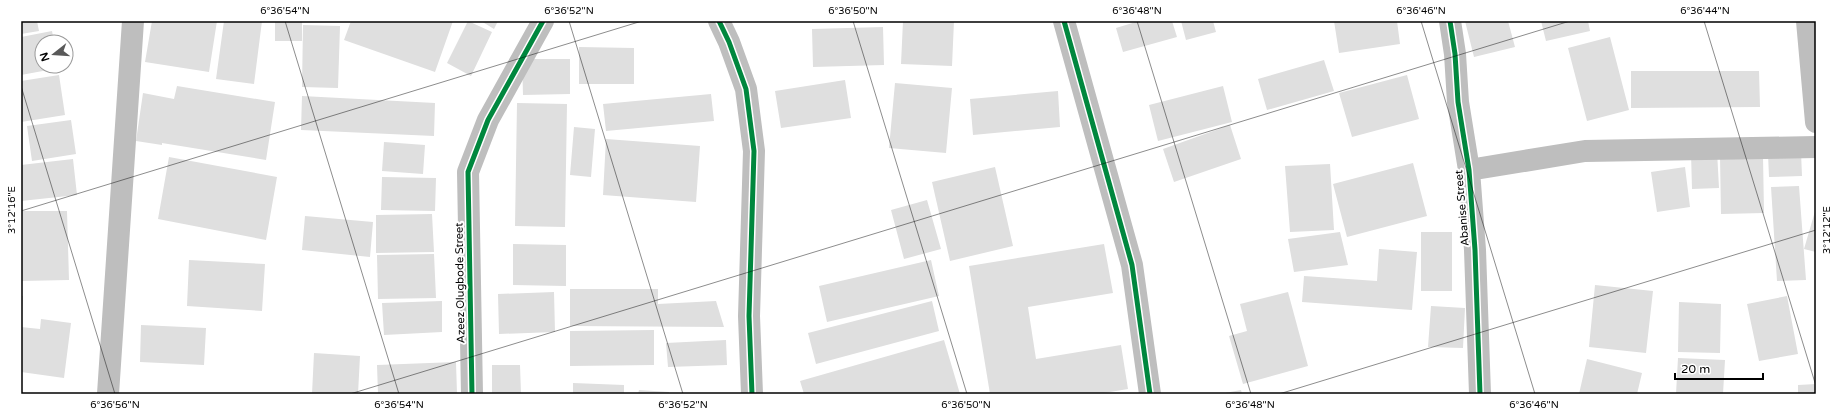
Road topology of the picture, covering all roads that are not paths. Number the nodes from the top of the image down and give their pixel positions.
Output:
1 (133, 21) edge
2 (542, 21) edge
3 (719, 21) edge
4 (1064, 21) edge
5 (1450, 21) edge
6 (1807, 21) edge
7 (1816, 122) edge
8 (1816, 147) edge
9 (1469, 170) junction
10 (108, 394) edge
11 (472, 394) edge
12 (752, 394) edge
13 (1150, 394) edge
14 (1480, 394) edge

1 - 10 street
2 - 11 street, Azeez Olugbode Street
3 - 12 street
4 - 13 street
5 - 9 street, Abanise Street
6 - 7 street
8 - 9 street
9 - 14 street, Abanise Street

